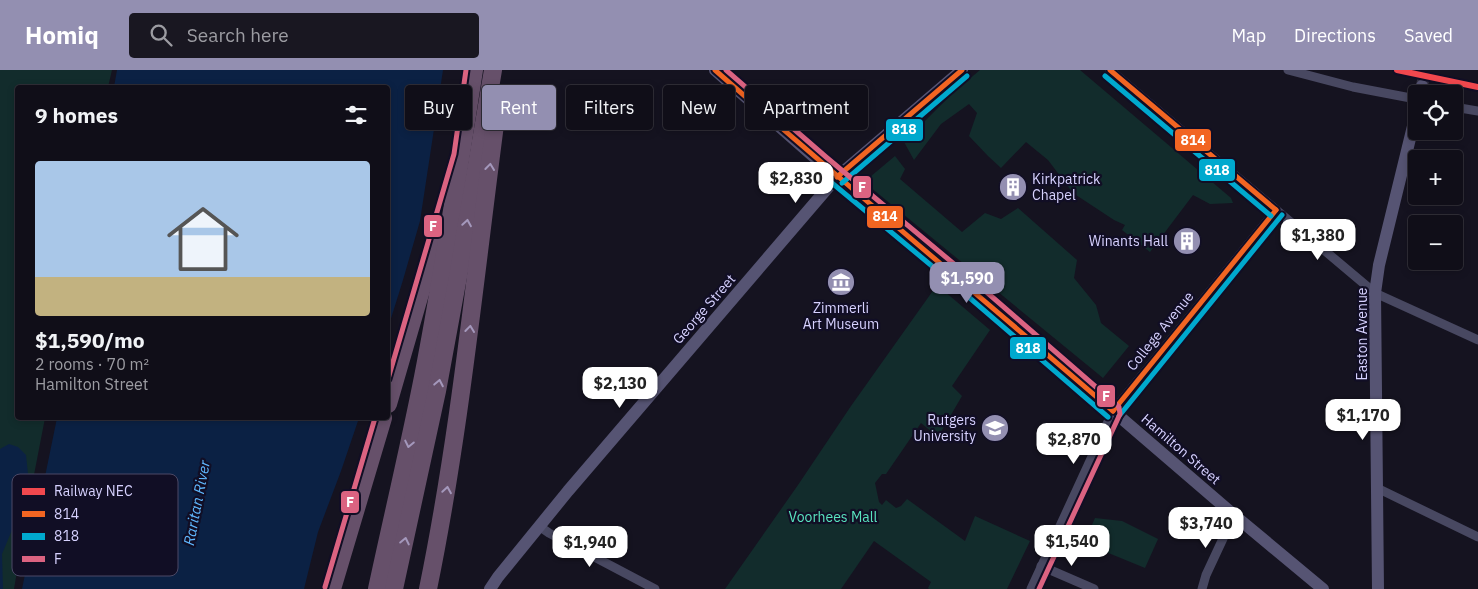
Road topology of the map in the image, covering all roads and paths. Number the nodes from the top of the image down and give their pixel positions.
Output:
1 (474, 70) edge
2 (493, 70) edge
3 (503, 70) edge
4 (715, 70) edge
5 (962, 70) edge
6 (1110, 70) edge
7 (1288, 70) edge
8 (1408, 97) edge
9 (1463, 108) edge
10 (1478, 111) edge
11 (1410, 140) edge
12 (461, 156) junction
13 (837, 177) junction
14 (1276, 210) junction
15 (1375, 293) junction
16 (1478, 340) edge
17 (390, 397) edge
18 (1113, 410) junction
19 (382, 420) edge
20 (1377, 488) junction
21 (1234, 515) junction
22 (540, 526) junction
23 (1478, 537) edge
24 (1041, 566) junction
25 (332, 589) edge
26 (377, 589) edge
27 (394, 589) edge
28 (428, 589) edge
29 (490, 589) edge
30 (655, 589) edge
31 (1031, 589) edge
32 (1094, 589) edge
33 (1202, 589) edge
34 (1323, 589) edge
35 (1378, 589) edge

1 - 12 highway
27 -> 2 highway
28 -> 3 highway
4 - 13 street, Hamilton Street
5 - 13 street, George Street
6 - 14 street
7 - 8 street
9 - 10 street
11 - 15 street, Easton Avenue
12 - 17 highway
12 -> 26 highway
13 - 18 street, Hamilton Street
13 - 22 street, George Street
14 - 15 street
14 - 18 street, College Avenue
15 - 16 street
15 - 20 street, Easton Avenue
18 - 21 street, Hamilton Street
18 - 24 street, College Avenue
19 - 25 highway
20 - 23 street
20 - 35 street, Easton Avenue
21 - 33 street
21 - 34 street, Hamilton Street
22 - 29 street, George Street
22 - 30 street
24 - 31 street, College Avenue
24 - 32 street

